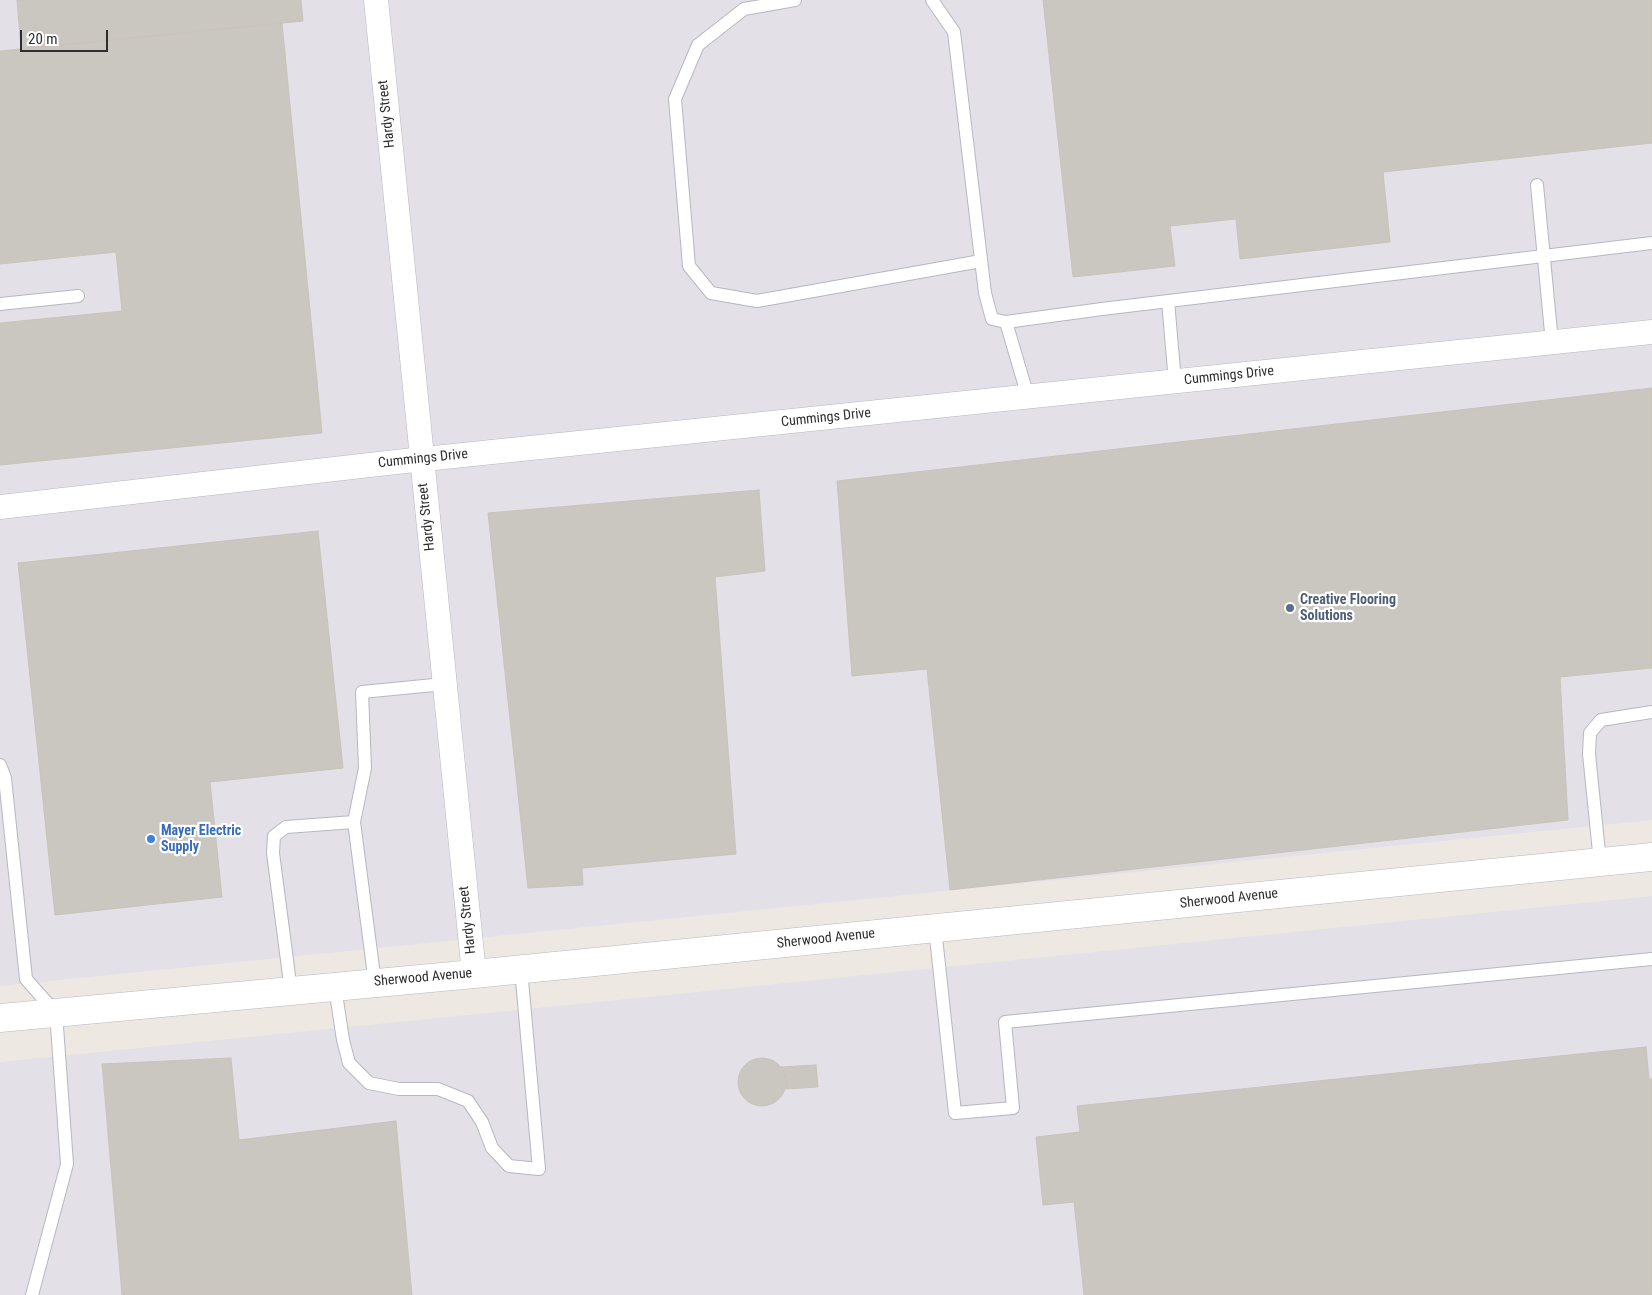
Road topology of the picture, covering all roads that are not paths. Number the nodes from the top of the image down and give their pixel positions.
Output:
1 (376, 0) edge
2 (795, 0) edge
3 (932, 0) edge
4 (1537, 185) dead end
5 (1652, 243) edge
6 (1543, 257) junction
7 (981, 261) junction
8 (78, 296) dead end
9 (1168, 302) junction
10 (0, 304) edge
11 (1006, 322) junction
12 (1652, 332) edge
13 (1552, 342) junction
14 (1175, 382) junction
15 (1028, 397) junction
16 (421, 459) junction
17 (0, 507) edge
18 (444, 684) junction
19 (1652, 712) edge
20 (0, 765) edge
21 (354, 822) junction
22 (1652, 857) edge
23 (1600, 862) junction
24 (935, 928) junction
25 (1652, 959) edge
26 (521, 969) junction
27 (474, 974) junction
28 (375, 983) junction
29 (335, 987) junction
30 (291, 991) junction
31 (56, 1013) junction
32 (0, 1018) edge
33 (32, 1295) edge

1 - 16 street, Hardy Street
2 - 7 lane
3 - 7 lane
4 - 6 lane
5 - 6 lane
6 - 9 lane
6 - 13 lane
7 - 11 lane
8 - 10 lane
9 - 11 lane
9 - 14 lane
11 - 15 lane
12 - 13 street, Cummings Drive
13 - 14 street, Cummings Drive
14 - 15 street, Cummings Drive
15 - 16 street, Cummings Drive
16 - 17 street, Cummings Drive
16 - 18 street, Hardy Street
18 - 21 lane
18 - 27 street, Hardy Street
19 - 23 lane
20 - 31 lane
21 - 28 lane
21 - 30 lane
22 - 23 street, Sherwood Avenue
23 - 24 street, Sherwood Avenue
24 - 25 lane
24 - 26 street, Sherwood Avenue
26 - 27 street, Sherwood Avenue
26 - 29 lane
27 - 28 street, Sherwood Avenue
28 - 29 street, Sherwood Avenue
29 - 30 street, Sherwood Avenue
30 - 31 street, Sherwood Avenue
31 - 32 street, Sherwood Avenue
31 - 33 lane

